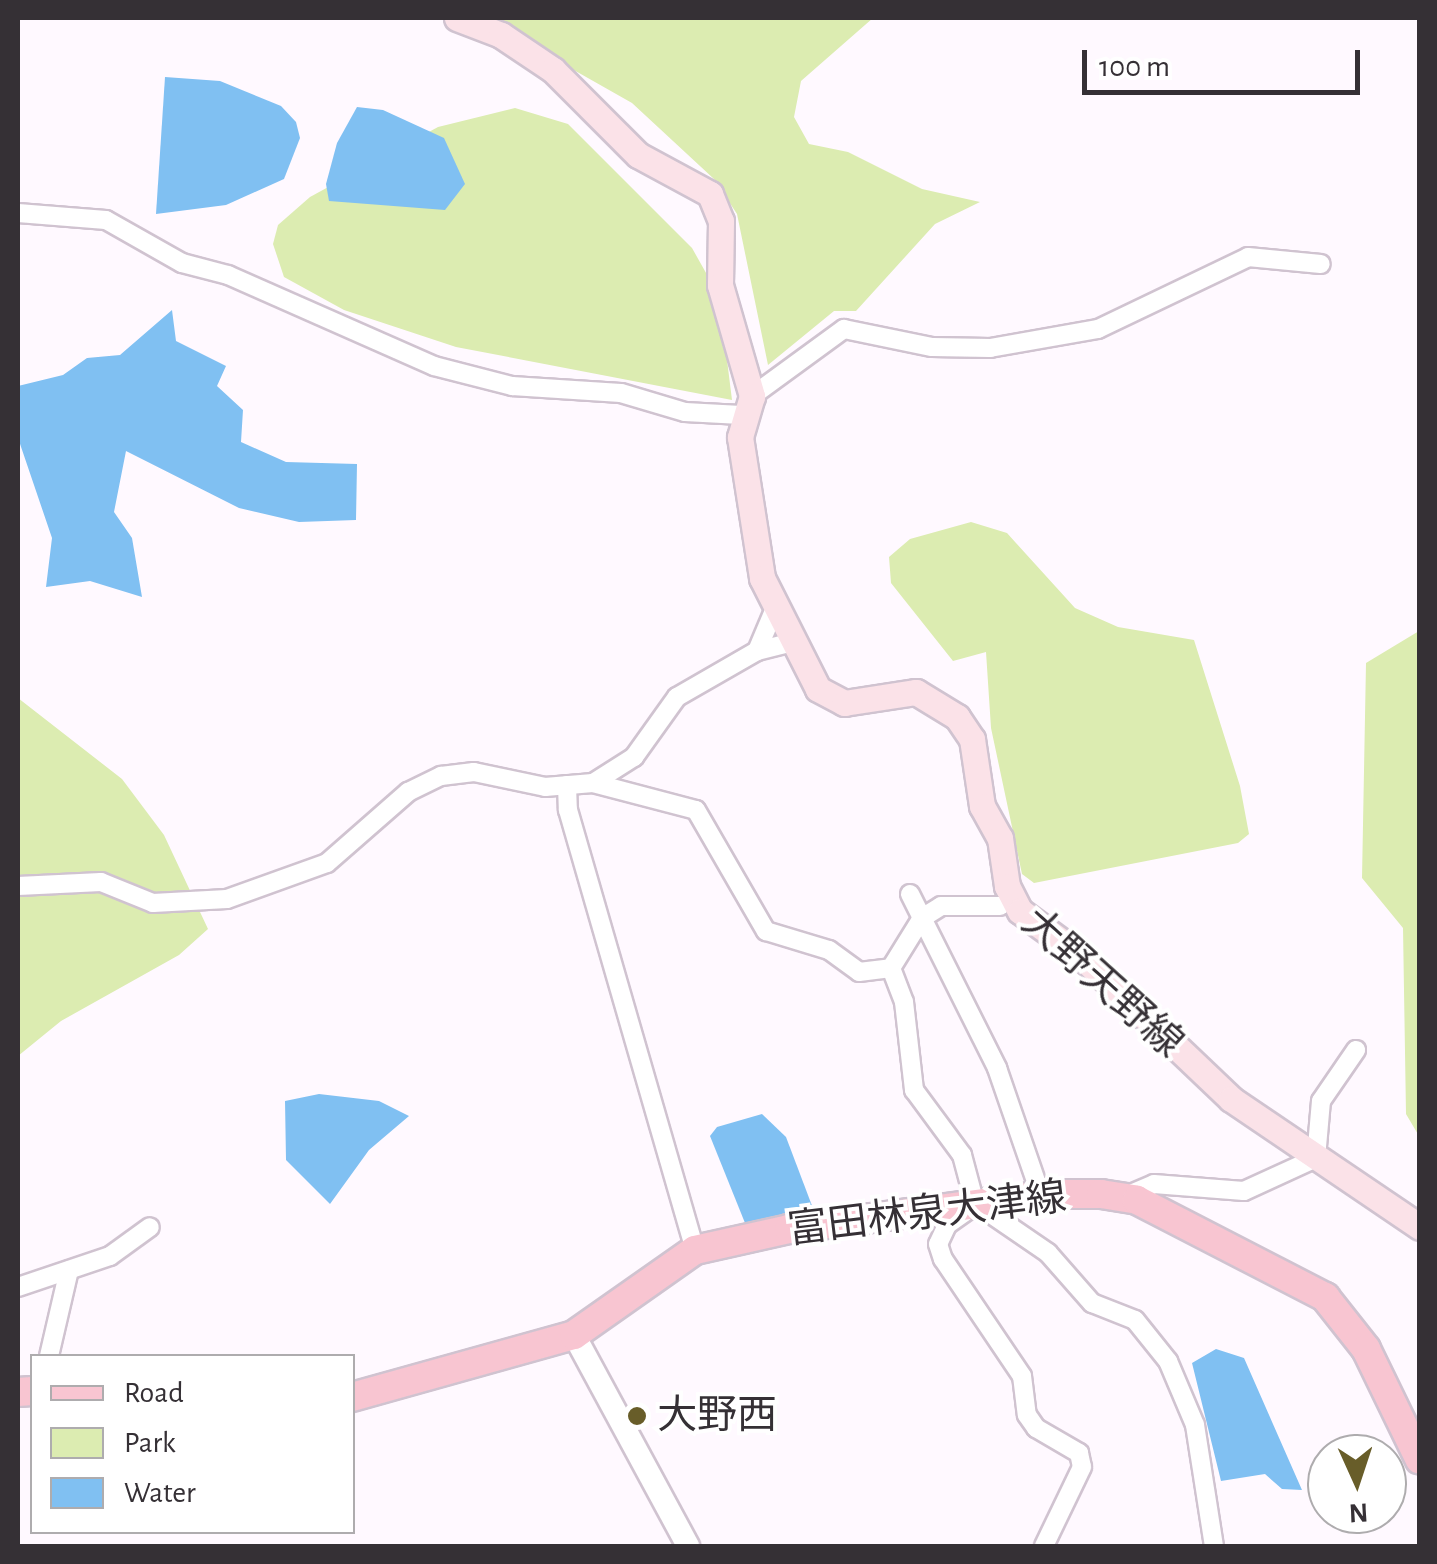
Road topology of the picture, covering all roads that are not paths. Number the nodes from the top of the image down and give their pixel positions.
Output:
1 (457, 18) edge
2 (18, 212) edge
3 (1321, 264) dead end
4 (746, 406) junction
5 (776, 606) junction
6 (793, 642) junction
7 (756, 651) junction
8 (593, 783) junction
9 (567, 785) junction
10 (18, 886) edge
11 (910, 894) dead end
12 (1000, 906) dead end
13 (922, 918) junction
14 (891, 968) junction
15 (1356, 1050) dead end
16 (1316, 1158) junction
17 (1041, 1196) junction
18 (1126, 1196) junction
19 (975, 1204) junction
20 (150, 1227) dead end
21 (1420, 1227) edge
22 (695, 1250) junction
23 (69, 1270) junction
24 (18, 1287) edge
25 (574, 1335) junction
26 (49, 1354) edge
27 (355, 1396) edge
28 (1420, 1460) edge
29 (688, 1546) edge
30 (1044, 1546) edge
31 (1214, 1546) edge

1 - 4 main road, 大野天野線
2 - 4 street
3 - 4 street
4 - 5 main road, 大野天野線
5 - 6 main road, 大野天野線
5 - 7 street
6 - 7 street
6 - 16 main road, 大野天野線
7 - 8 street
8 - 9 street
8 - 14 street
9 - 10 street
9 - 22 street
11 - 13 street
12 - 13 street
13 - 14 street
13 - 17 street
14 - 19 street
15 - 16 street
16 - 18 street
16 - 21 main road, 大野天野線
17 - 18 main road, 富田林泉大津線
17 - 19 main road, 富田林泉大津線
18 - 28 main road, 富田林泉大津線
19 - 22 main road, 富田林泉大津線
19 - 30 street
19 - 31 street
20 - 23 street
22 - 25 main road, 富田林泉大津線
23 - 24 street
23 - 26 street
25 - 27 main road, 富田林泉大津線
25 - 29 street

